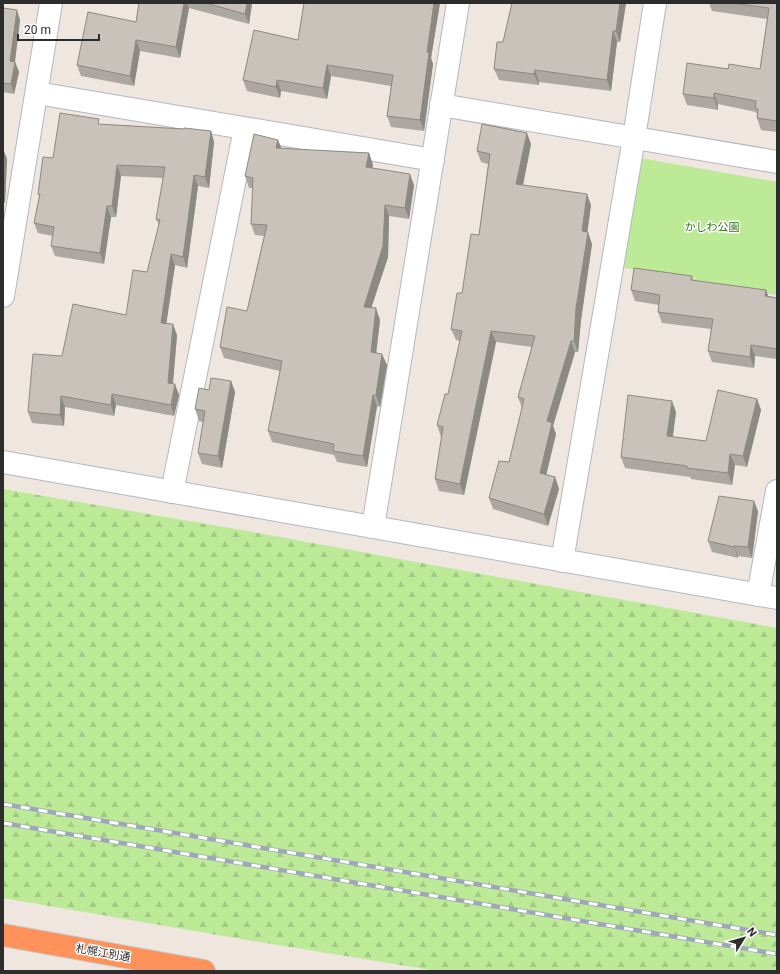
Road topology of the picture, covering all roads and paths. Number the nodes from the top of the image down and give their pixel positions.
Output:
1 (51, 3) edge
2 (458, 3) edge
3 (655, 3) edge
4 (37, 93) junction
5 (442, 105) junction
6 (245, 128) junction
7 (634, 138) junction
8 (433, 160) junction
9 (777, 162) edge
10 (3, 296) edge
11 (3, 462) edge
12 (777, 491) edge
13 (172, 492) junction
14 (373, 527) junction
15 (562, 560) junction
16 (768, 597) edge
17 (3, 935) edge
18 (204, 971) edge

1 - 4 street
2 - 5 street
3 - 7 street
4 - 6 street
4 - 10 street
5 - 7 street
5 - 8 street
6 - 8 street
6 - 13 street
7 - 9 street
7 - 15 street
8 - 14 street
11 - 13 street
12 - 16 street
13 - 14 street
14 - 15 street
15 - 16 street
17 - 18 highway, 札幌江別通

